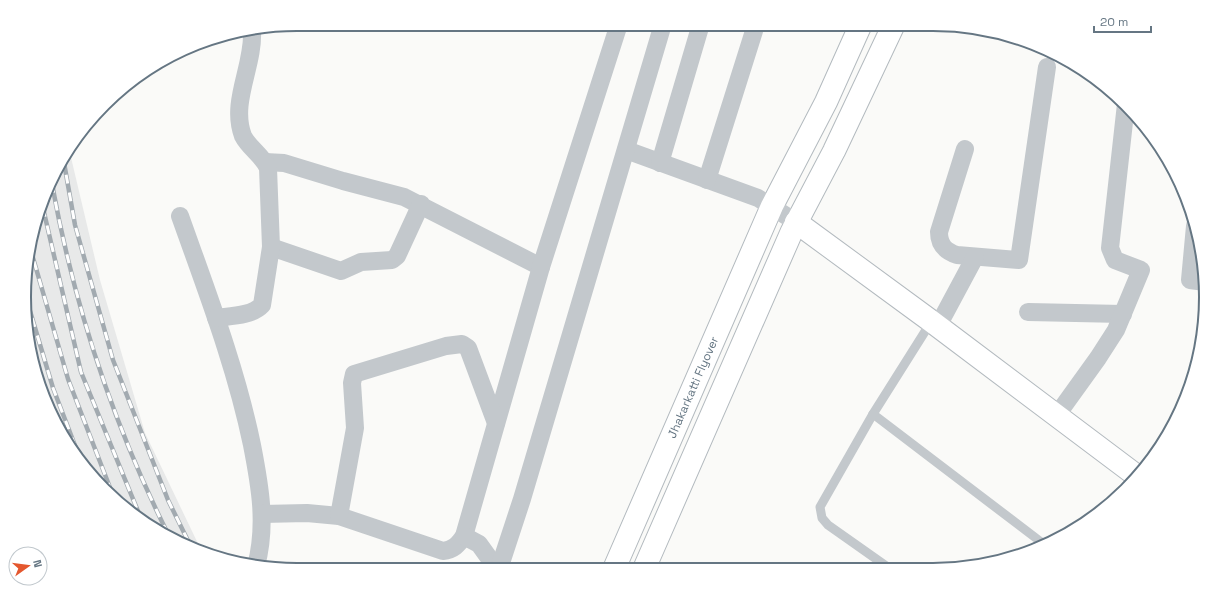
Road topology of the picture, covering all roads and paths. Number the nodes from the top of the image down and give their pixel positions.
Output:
1 (617, 31) edge
2 (661, 31) edge
3 (699, 31) edge
4 (754, 31) edge
5 (858, 31) edge
6 (891, 31) edge
7 (252, 35) edge
8 (1047, 67) dead end
9 (1125, 113) edge
10 (965, 149) dead end
11 (626, 150) junction
12 (265, 162) junction
13 (660, 163) junction
14 (707, 180) junction
15 (420, 204) junction
16 (772, 206) junction
17 (180, 216) dead end
18 (796, 222) junction
19 (1193, 243) edge
20 (271, 247) junction
21 (975, 257) junction
22 (541, 267) junction
23 (1198, 281) edge
24 (1028, 312) dead end
25 (1123, 314) junction
26 (216, 318) junction
27 (935, 324) junction
28 (873, 414) junction
29 (1056, 415) junction
30 (496, 423) junction
31 (1132, 473) edge
32 (262, 514) junction
33 (339, 516) junction
34 (464, 536) junction
35 (1040, 541) edge
36 (257, 560) edge
37 (493, 563) edge
38 (500, 563) edge
39 (617, 563) edge
40 (647, 563) edge
41 (883, 563) edge

1 - 22 street
2 - 11 street
3 - 13 street
4 - 14 street
5 - 16 main road, Jhakarkatti Flyover
6 - 18 main road
7 - 12 street
8 - 21 street
9 - 25 street
10 - 21 street
11 - 13 street
11 - 38 street
12 - 15 street
12 - 20 street
13 - 14 street
14 - 16 street
15 - 20 street
15 - 22 street
16 - 18 street
16 - 39 main road, Jhakarkatti Flyover
17 - 26 street
18 - 27 main road
18 - 40 main road
19 - 23 street
20 - 26 street
21 - 27 street
22 - 30 street
24 - 25 street
25 - 29 street
26 - 32 street
27 - 28 lane
27 - 29 main road
28 - 35 lane
28 - 41 lane
29 - 31 main road
30 - 33 street
30 - 34 street
32 - 33 street
32 - 36 street
33 - 34 street
34 - 37 street

